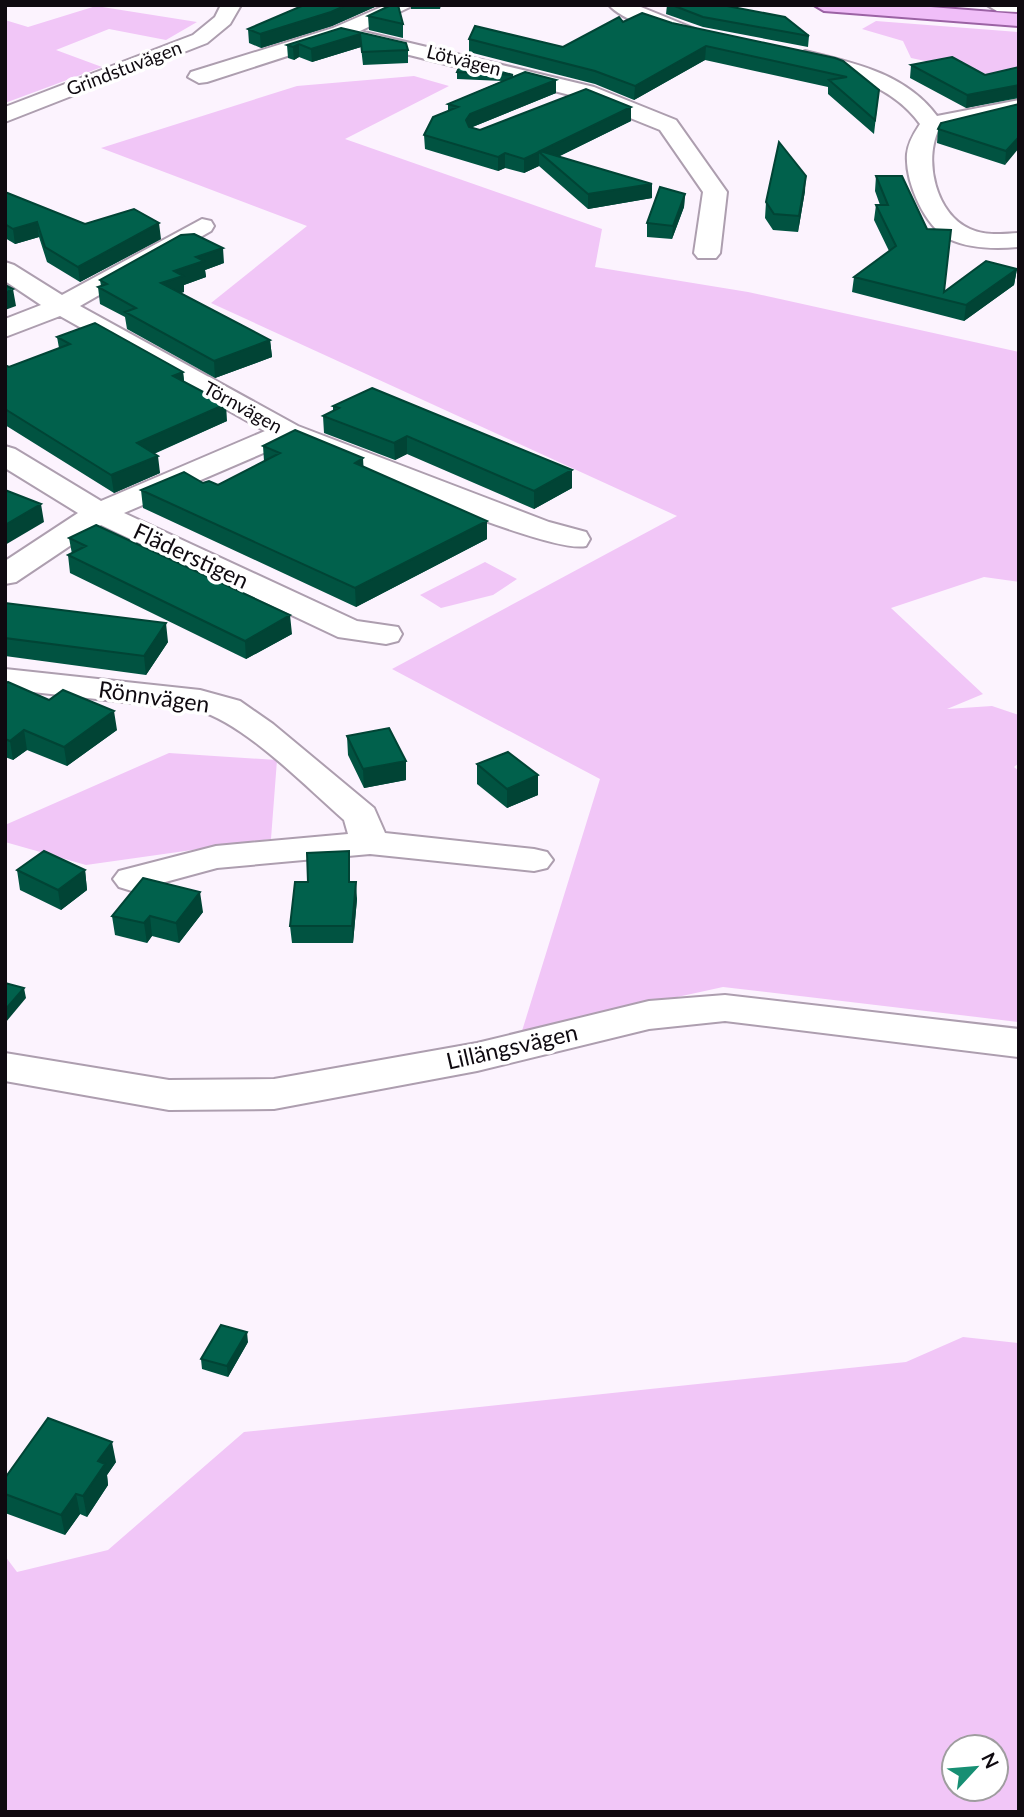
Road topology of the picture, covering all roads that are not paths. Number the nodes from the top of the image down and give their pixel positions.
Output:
1 (231, 5) edge
2 (404, 5) edge
3 (619, 5) edge
4 (824, 5) edge
5 (997, 5) edge
6 (1019, 6) edge
7 (1019, 19) edge
8 (340, 32) junction
9 (704, 37) edge
10 (782, 52) edge
11 (199, 77) dead end
12 (586, 92) junction
13 (551, 107) edge
14 (1019, 107) edge
15 (5, 115) edge
16 (931, 124) junction
17 (202, 226) dead end
18 (1019, 240) edge
19 (707, 253) dead end
20 (5, 271) edge
21 (61, 306) junction
22 (5, 329) edge
23 (288, 432) junction
24 (5, 454) edge
25 (99, 513) junction
26 (575, 539) dead end
27 (5, 575) edge
28 (386, 634) dead end
29 (5, 679) edge
30 (370, 843) junction
31 (534, 860) dead end
32 (132, 879) dead end
33 (1019, 1043) edge
34 (5, 1067) edge

1 - 15 street, Grindstuvägen
2 - 8 street
3 - 9 street
4 - 7 main road
5 - 6 street
8 - 11 street
8 - 12 street, Lötvägen
10 - 16 street
12 - 13 street
12 - 19 street, Lötvägen
14 - 16 street
16 - 18 street
17 - 21 street
20 - 21 street, Törnvägen
21 - 22 street
21 - 23 street, Törnvägen
23 - 25 street
23 - 26 street, Törnvägen
24 - 25 street, Fläderstigen
25 - 27 street
25 - 28 street, Fläderstigen
29 - 30 street, Rönnvägen
30 - 31 street
30 - 32 street
33 - 34 street, Lillängsvägen

